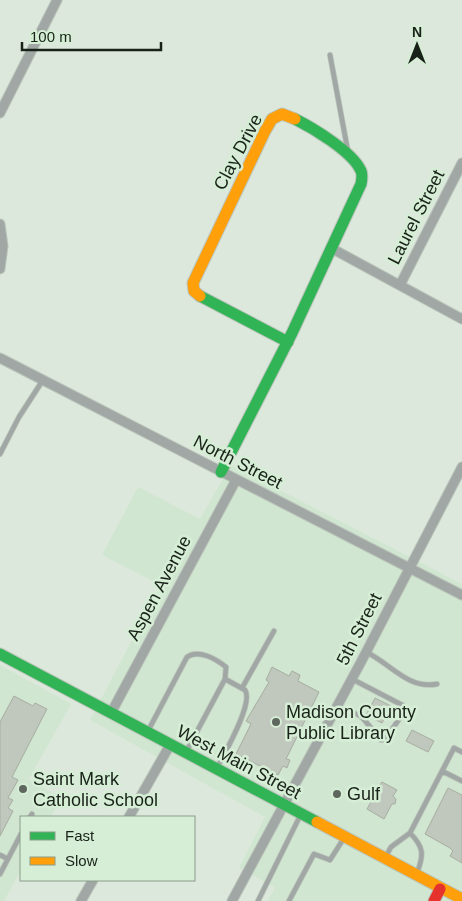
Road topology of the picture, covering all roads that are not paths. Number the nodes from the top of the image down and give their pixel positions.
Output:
1 (57, 0) edge
2 (330, 55) dead end
3 (0, 113) edge
4 (348, 156) junction
5 (461, 168) edge
6 (0, 224) edge
7 (331, 248) junction
8 (0, 269) edge
9 (400, 285) junction
10 (462, 319) edge
11 (288, 342) junction
12 (0, 358) edge
13 (43, 380) junction
14 (0, 454) edge
15 (462, 467) edge
16 (222, 472) junction
17 (236, 480) junction
18 (410, 568) junction
19 (462, 595) edge
20 (274, 631) dead end
21 (366, 652) junction
22 (0, 654) edge
23 (225, 679) junction
24 (352, 679) junction
25 (437, 684) dead end
26 (242, 688) junction
27 (337, 706) junction
28 (110, 713) junction
29 (147, 732) junction
30 (170, 745) junction
31 (462, 752) edge
32 (185, 753) junction
33 (216, 770) junction
34 (442, 771) junction
35 (462, 781) edge
36 (283, 805) junction
37 (301, 815) junction
38 (130, 816) edge
39 (410, 833) junction
40 (20, 836) edge
41 (344, 838) junction
42 (0, 855) edge
43 (8, 859) junction
44 (384, 859) junction
45 (0, 874) edge
46 (416, 876) junction
47 (93, 881) edge
48 (440, 889) junction
49 (462, 900) edge
50 (81, 901) edge
51 (232, 901) edge
52 (258, 901) edge
53 (289, 901) edge
54 (434, 901) edge

1 - 3 street
2 - 4 lane
4 - 7 street, Clay Drive
4 - 11 street, Clay Drive
5 - 9 street, Laurel Street
6 - 8 street
7 - 9 street
7 - 11 street, Clay Drive
9 - 10 street
11 - 16 street, Clay Drive
12 - 13 street, North Street
13 - 14 lane
13 - 16 street, North Street
15 - 18 street, 5th Street
16 - 17 street, North Street
17 - 18 street, North Street
17 - 28 street, Aspen Avenue
18 - 19 street, North Street
18 - 21 street, 5th Street
20 - 26 lane
21 - 24 street, 5th Street
21 - 25 lane
22 - 28 street, West Main Street
23 - 26 lane
23 - 29 lane
23 - 32 lane
24 - 27 street, 5th Street
24 - 27 lane
26 - 33 lane
27 - 36 street, 5th Street
28 - 29 street, West Main Street
29 - 30 street, West Main Street
30 - 32 street, West Main Street
30 - 38 street
31 - 34 lane
32 - 33 street, West Main Street
33 - 36 street, West Main Street
34 - 35 lane
34 - 39 lane
36 - 37 street, West Main Street
36 - 51 street, 5th Street
37 - 41 street, West Main Street
37 - 52 lane
39 - 44 lane
39 - 46 lane
40 - 43 lane
41 - 44 street, West Main Street
41 - 53 lane
42 - 43 lane
43 - 45 lane
44 - 46 street, West Main Street
46 - 48 street, West Main Street
47 - 50 street
48 - 49 street, West Main Street
48 - 54 street

